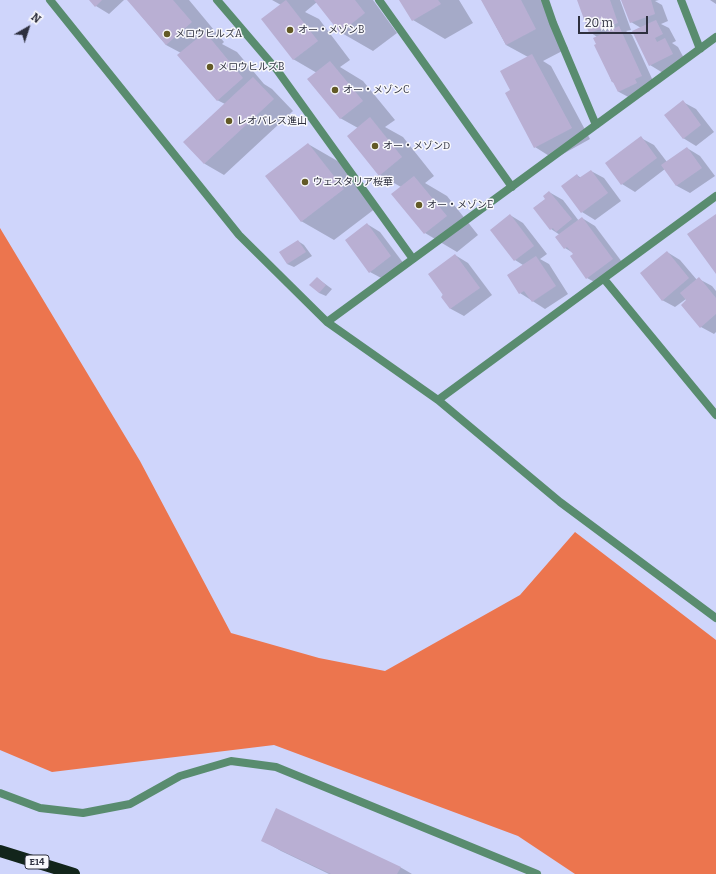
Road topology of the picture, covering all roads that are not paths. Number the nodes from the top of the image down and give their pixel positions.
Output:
1 (50, 0) edge
2 (217, 0) edge
3 (379, 0) edge
4 (545, 0) edge
5 (681, 0) edge
6 (716, 37) edge
7 (700, 49) junction
8 (596, 125) junction
9 (512, 187) junction
10 (716, 196) edge
11 (413, 259) junction
12 (604, 279) junction
13 (327, 322) junction
14 (438, 400) junction
15 (716, 415) edge
16 (716, 618) edge
17 (0, 793) edge
18 (0, 851) edge
19 (74, 874) edge
20 (537, 874) edge

1 - 13 street
2 - 11 street
3 - 9 street
4 - 8 street
5 - 7 street
6 - 7 street
7 - 8 street
8 - 9 street
9 - 11 street
10 - 12 street
11 - 13 street
12 - 14 street
12 - 15 street
13 - 14 street
14 - 16 street
17 - 20 street
18 - 19 highway, E14

